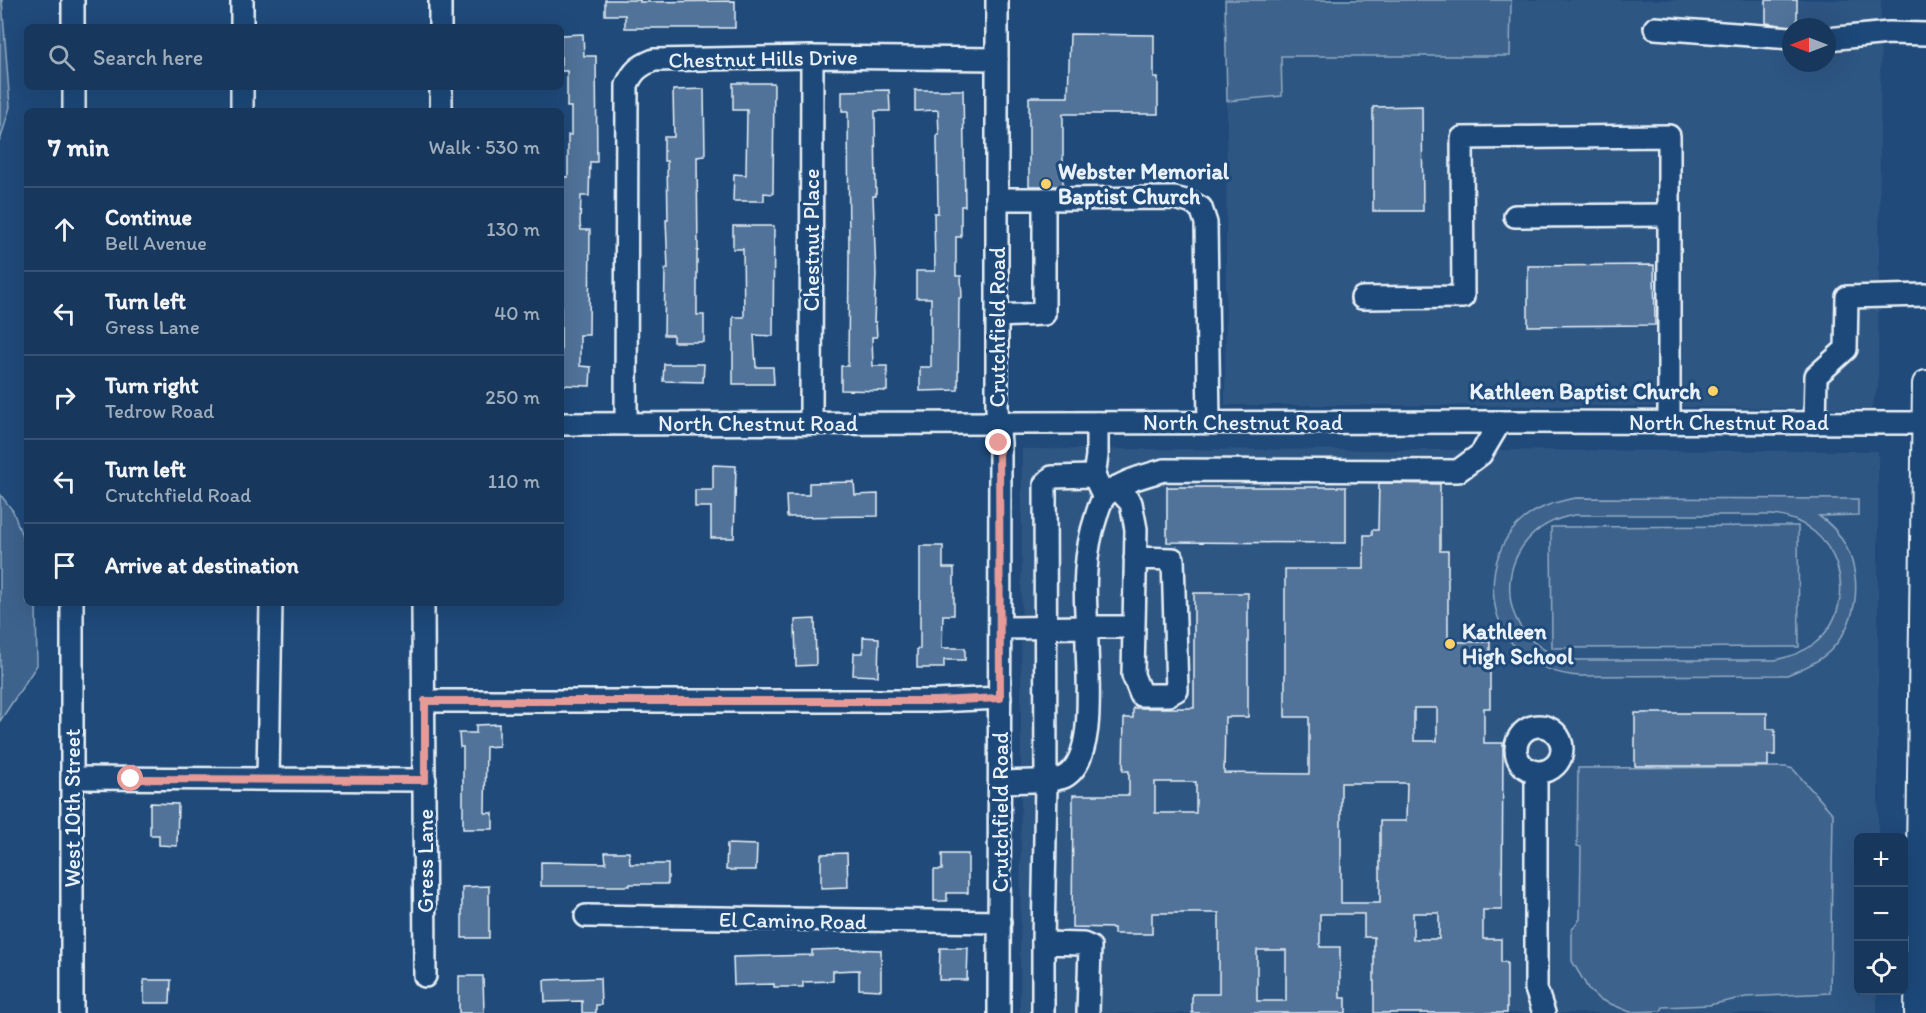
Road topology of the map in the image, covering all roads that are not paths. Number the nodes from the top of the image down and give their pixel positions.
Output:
1 (73, 0) edge
2 (242, 0) edge
3 (440, 0) edge
4 (997, 0) edge
5 (73, 24) edge
6 (242, 24) edge
7 (440, 24) edge
8 (1655, 28) dead end
9 (1926, 34) edge
10 (1782, 37) edge
11 (1836, 38) edge
12 (812, 57) junction
13 (997, 59) junction
14 (74, 90) edge
15 (242, 90) edge
16 (441, 90) edge
17 (74, 108) edge
18 (242, 108) edge
19 (441, 108) edge
20 (997, 199) junction
21 (1044, 199) junction
22 (1669, 215) junction
23 (1515, 216) dead end
24 (1926, 295) edge
25 (1362, 298) dead end
26 (997, 316) junction
27 (1926, 384) edge
28 (1209, 422) junction
29 (1500, 422) junction
30 (1669, 422) junction
31 (626, 423) junction
32 (811, 423) junction
33 (998, 423) junction
34 (1097, 423) junction
35 (1815, 423) junction
36 (1926, 423) edge
37 (564, 424) edge
38 (1094, 476) junction
39 (1110, 492) junction
40 (1135, 558) junction
41 (72, 606) edge
42 (271, 606) edge
43 (423, 606) edge
44 (1087, 627) junction
45 (1133, 627) junction
46 (999, 628) junction
47 (1047, 628) junction
48 (1000, 698) junction
49 (425, 701) junction
50 (1536, 772) dead end
51 (72, 778) junction
52 (268, 779) junction
53 (1046, 779) junction
54 (425, 780) junction
55 (1000, 782) junction
56 (586, 916) dead end
57 (1000, 922) junction
58 (1043, 943) junction
59 (425, 976) dead end
60 (1914, 1011) edge
61 (72, 1013) edge
62 (999, 1013) edge
63 (1042, 1013) edge
64 (1088, 1013) edge
65 (1544, 1013) edge

1 - 5 street
2 - 6 street
3 - 7 street
4 - 13 street, Crutchfield Road
8 - 10 street
9 - 11 street
12 - 13 street, Chestnut Hills Drive
12 - 31 street, Chestnut Hills Drive
12 - 32 street, Chestnut Place
13 - 20 street, Crutchfield Road
14 - 17 street
15 - 18 street
16 - 19 street
20 - 21 street
20 - 26 street, Crutchfield Road
21 - 26 street
21 - 28 street
22 - 23 street
22 - 25 street
22 - 30 street
24 - 35 street
26 - 33 street, Crutchfield Road
27 - 36 main road
28 - 29 street, North Chestnut Road
28 - 34 street, North Chestnut Road
29 - 30 street, North Chestnut Road
29 - 39 street
30 - 35 street, North Chestnut Road
31 - 32 street, North Chestnut Road
31 - 37 street, North Chestnut Road
32 - 33 street, North Chestnut Road
33 - 34 street, North Chestnut Road
33 - 46 street, Crutchfield Road
34 - 38 street
35 - 36 street, North Chestnut Road
36 - 60 main road
38 - 39 street
38 - 47 street
39 - 40 street
39 - 44 street
40 - 45 street
40 - 45 street
41 - 51 street, West 10th Street
42 - 52 street
43 - 49 street, Gress Lane
44 - 45 street
44 - 47 street
44 - 53 street
46 - 47 street
46 - 48 street, Crutchfield Road
47 - 53 street
48 - 49 street
48 - 55 street, Crutchfield Road
49 - 54 street, Gress Lane
50 - 65 street
51 - 52 street
51 - 61 street, West 10th Street
52 - 54 street
53 - 55 street
53 - 58 street
54 - 59 street, Gress Lane
55 - 57 street, Crutchfield Road
56 - 57 street, El Camino Road
57 - 62 street, Crutchfield Road
58 - 63 street
58 - 64 street

